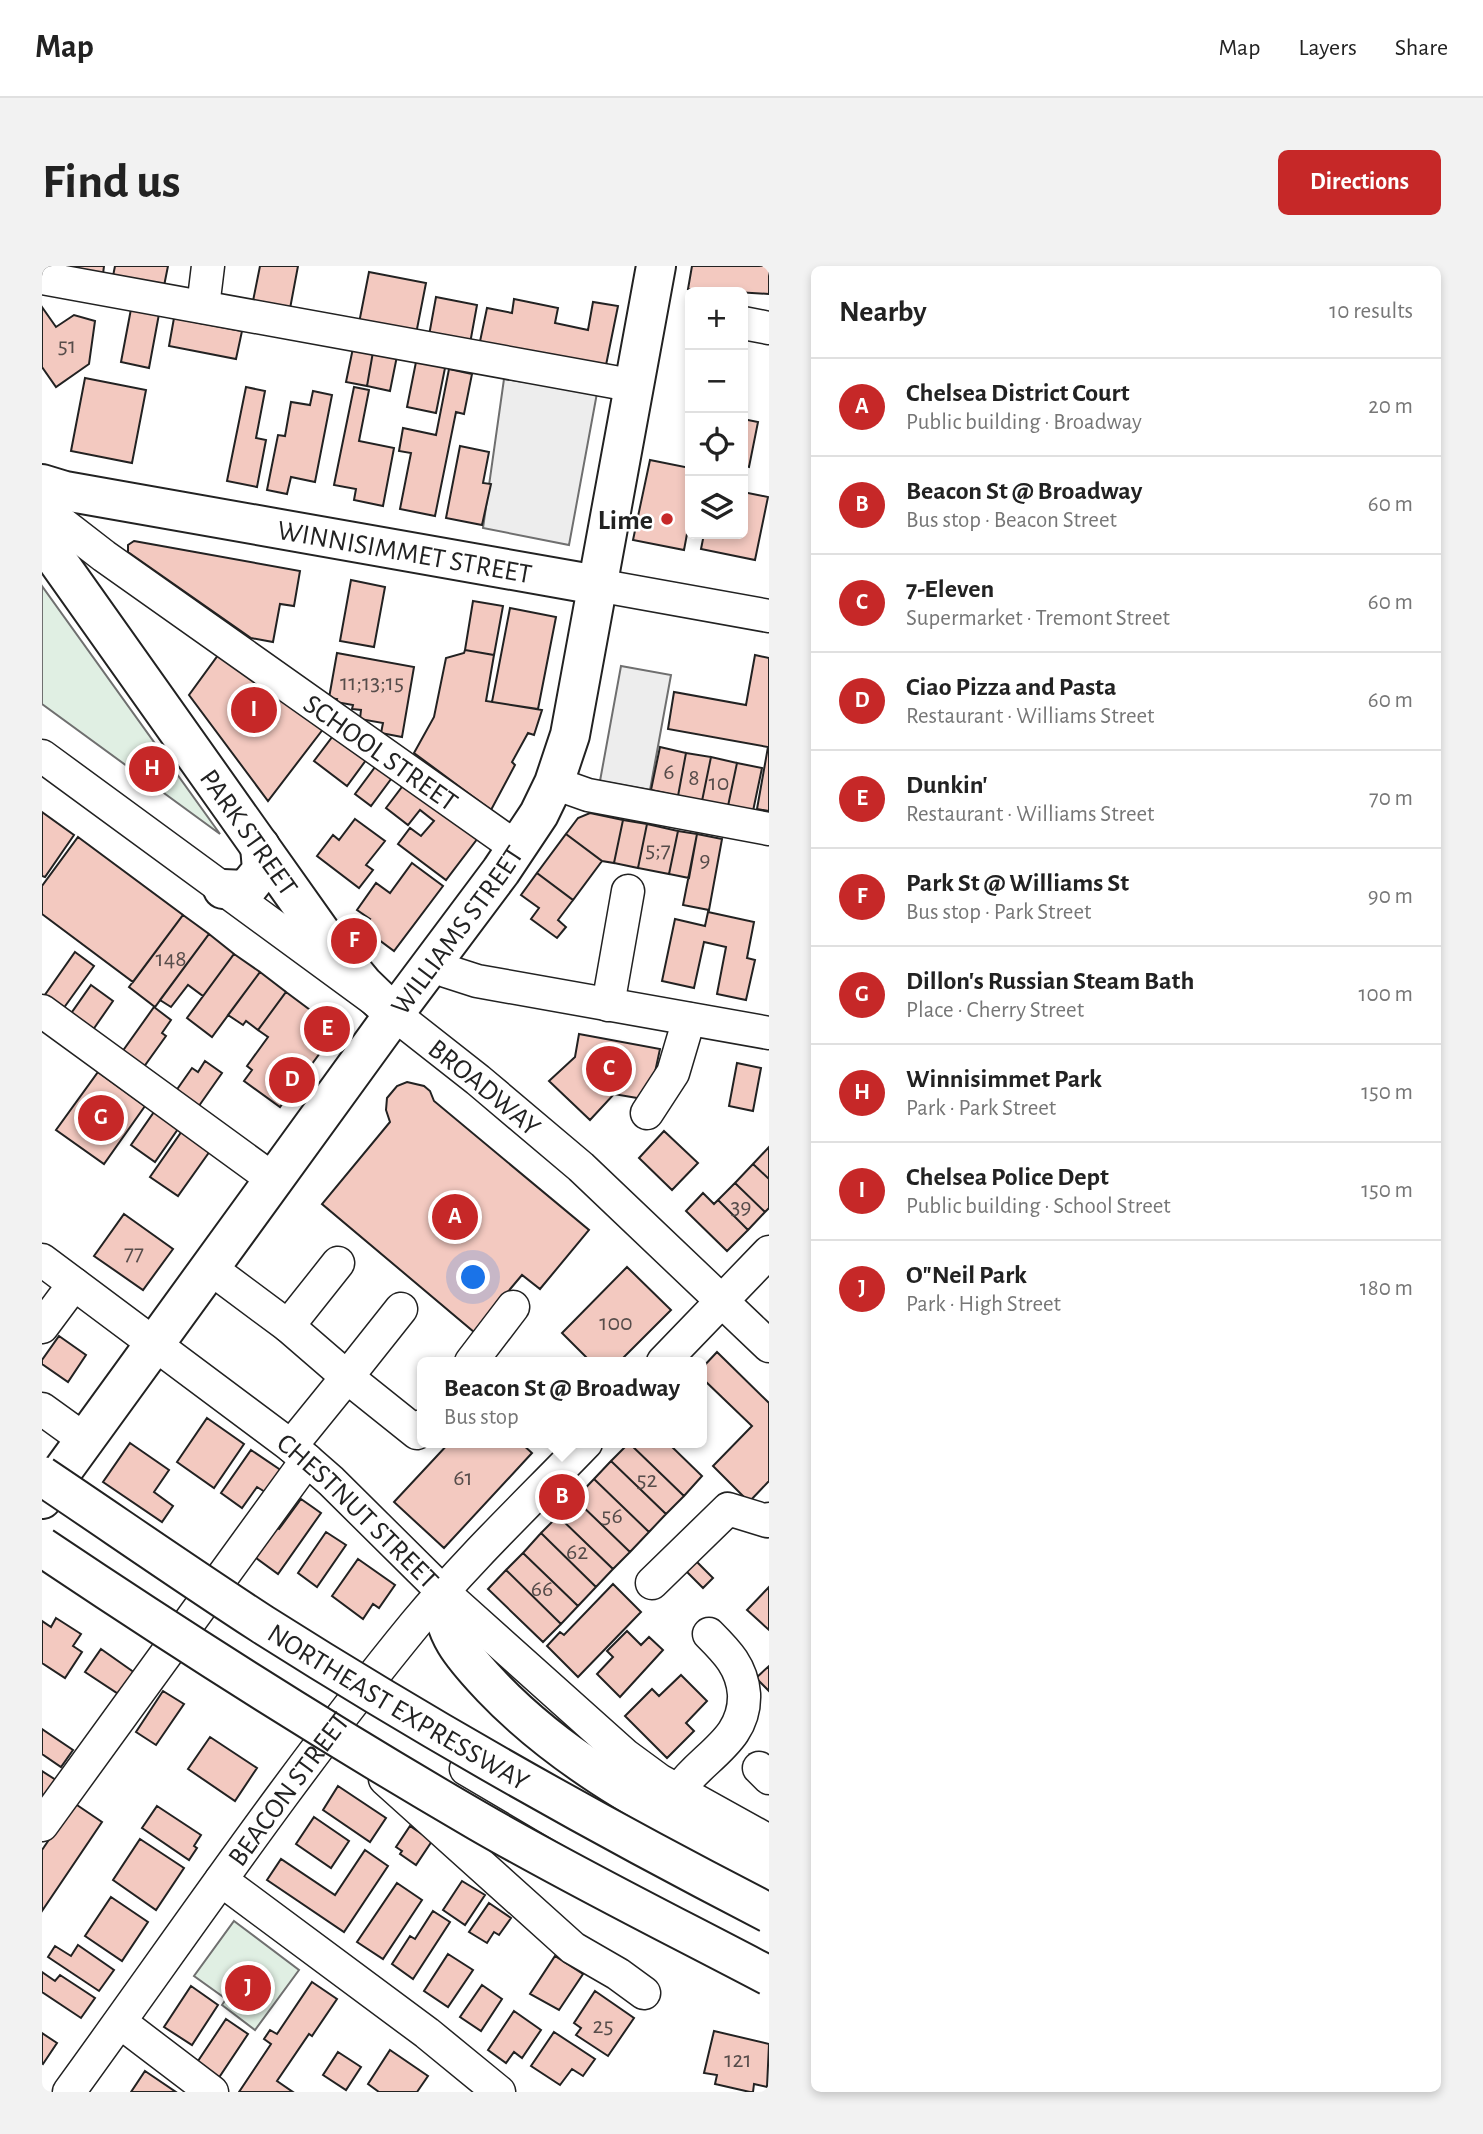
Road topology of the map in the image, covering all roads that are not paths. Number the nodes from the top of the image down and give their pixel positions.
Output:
1 (208, 266) edge
2 (656, 266) edge
3 (42, 278) edge
4 (202, 307) junction
5 (748, 324) edge
6 (769, 328) edge
7 (636, 386) junction
8 (42, 484) edge
9 (42, 508) edge
10 (42, 539) edge
11 (597, 585) junction
12 (769, 615) edge
13 (42, 756) edge
14 (554, 783) junction
15 (769, 829) edge
16 (260, 846) junction
17 (517, 848) junction
18 (223, 889) junction
19 (628, 891) dead end
20 (434, 961) junction
21 (608, 1004) junction
22 (42, 1011) edge
23 (394, 1014) junction
24 (689, 1019) junction
25 (769, 1033) edge
26 (647, 1113) dead end
27 (274, 1180) junction
28 (769, 1252) edge
29 (42, 1261) edge
30 (338, 1263) dead end
31 (210, 1268) junction
32 (74, 1284) junction
33 (722, 1301) junction
34 (513, 1307) dead end
35 (401, 1309) dead end
36 (288, 1326) junction
37 (42, 1327) edge
38 (155, 1343) junction
39 (769, 1346) edge
40 (475, 1357) edge
41 (668, 1357) edge
42 (347, 1377) junction
43 (42, 1409) edge
44 (417, 1433) edge
45 (85, 1440) junction
46 (581, 1448) edge
47 (299, 1453) junction
48 (42, 1476) edge
49 (42, 1499) edge
50 (769, 1519) edge
51 (42, 1548) edge
52 (652, 1583) dead end
53 (443, 1592) junction
54 (709, 1634) dead end
55 (354, 1703) junction
56 (330, 1734) junction
57 (665, 1794) junction
58 (42, 1825) edge
59 (769, 1841) edge
60 (769, 1873) edge
61 (221, 1880) junction
62 (769, 1913) edge
63 (769, 1948) edge
64 (769, 1976) edge
65 (644, 1993) dead end
66 (121, 2022) junction
67 (69, 2092) edge
68 (212, 2092) edge
69 (499, 2092) edge

1 - 4 street
2 - 7 main road, WILLIAMS STREET
3 - 4 street
4 - 7 street
5 - 6 street
7 - 11 main road, WILLIAMS STREET
8 - 11 main road, WINNISIMMET STREET
9 - 17 street, SCHOOL STREET
10 - 16 main road, PARK STREET
11 - 12 street, WINNISIMMET STREET
11 - 14 main road, WILLIAMS STREET
13 - 18 street, BROADWAY
14 - 15 street
14 - 17 main road, WILLIAMS STREET
16 - 18 main road
16 - 23 main road, PARK STREET
17 - 20 main road, WILLIAMS STREET
18 - 23 street, BROADWAY
19 - 21 street
20 - 21 street
20 - 23 main road, WILLIAMS STREET
21 - 24 street
22 - 27 street
23 - 27 main road, WILLIAMS STREET
23 - 33 street, BROADWAY
24 - 25 street
24 - 26 street
27 - 31 main road, WILLIAMS STREET
28 - 33 street
29 - 32 street, CHESTNUT STREET
30 - 36 street
31 - 36 street
31 - 38 main road, WILLIAMS STREET
32 - 37 street
32 - 38 street, CHESTNUT STREET
33 - 39 street, BROADWAY
33 - 41 street
34 - 40 street
35 - 42 street
36 - 42 street
38 - 45 main road, WILLIAMS STREET
38 - 47 street, CHESTNUT STREET
42 - 44 street
42 - 47 street
43 - 45 street
45 - 49 main road, WILLIAMS STREET
46 - 53 street, BEACON STREET
47 - 53 street, CHESTNUT STREET
47 - 58 street
48 - 62 main road, NORTHEAST EXPRESSWAY, bridge
50 - 52 street
51 - 64 main road, bridge
53 - 55 street, BEACON STREET
53 - 57 main road
54 - 57 street
55 - 56 street, BEACON STREET
55 - 63 street
56 - 61 street, BEACON STREET
56 - 65 street
57 - 59 street
57 - 60 main road
61 - 66 street, BEACON STREET
61 - 69 street
66 - 67 street, BEACON STREET
66 - 68 street

